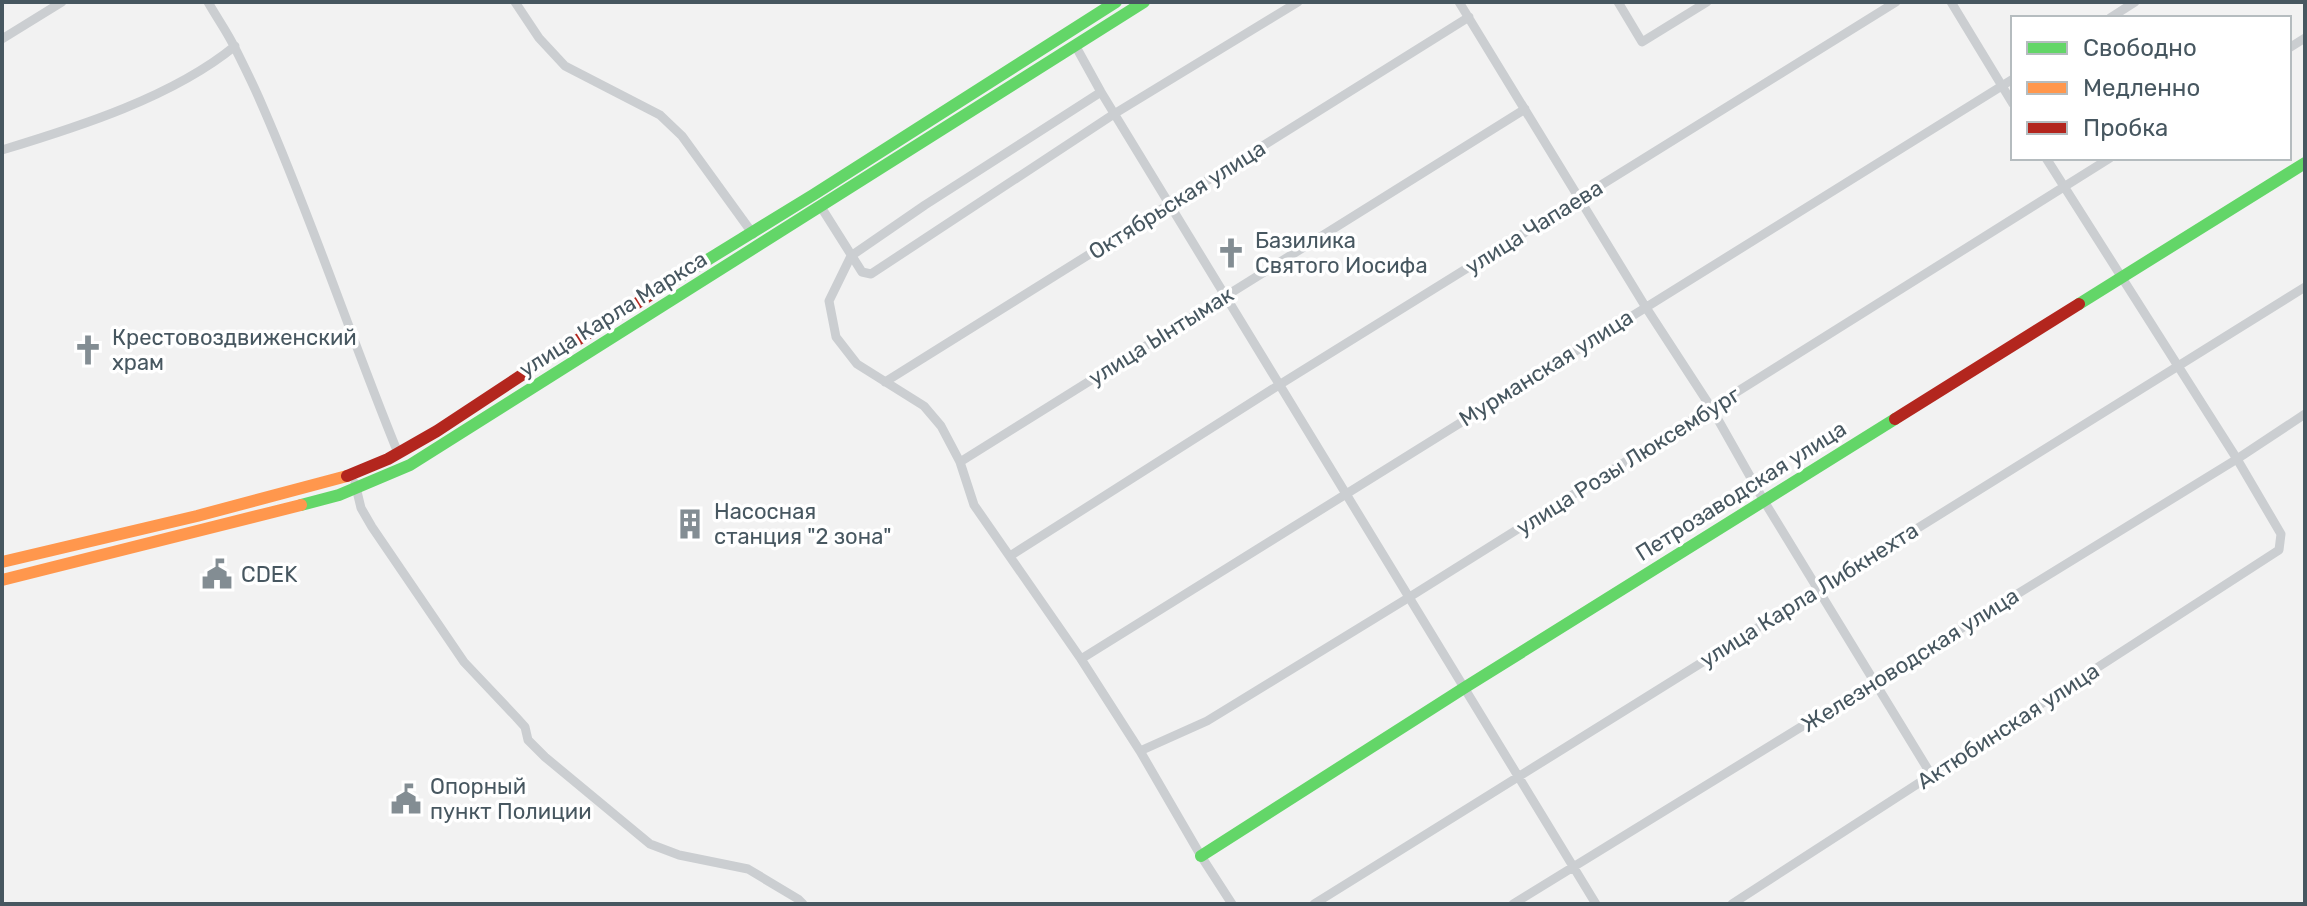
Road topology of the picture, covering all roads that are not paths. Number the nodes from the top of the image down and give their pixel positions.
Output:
1 (62, 2) edge
2 (208, 2) edge
3 (515, 2) edge
4 (1103, 2) edge
5 (1116, 2) edge
6 (1144, 2) edge
7 (1298, 2) edge
8 (1459, 2) edge
9 (1618, 2) edge
10 (1707, 2) edge
11 (1896, 2) edge
12 (1951, 2) edge
13 (2135, 2) edge
14 (1096, 15) junction
15 (2113, 16) edge
16 (1469, 17) junction
17 (2, 39) edge
18 (1075, 45) junction
19 (235, 46) junction
20 (2011, 80) edge
21 (2002, 86) junction
22 (1101, 92) junction
23 (2011, 101) edge
24 (1525, 109) junction
25 (1114, 114) junction
26 (2, 150) edge
27 (2047, 160) edge
28 (2107, 160) edge
29 (2305, 163) edge
30 (2064, 186) junction
31 (1580, 199) junction
32 (1169, 205) junction
33 (821, 207) junction
34 (752, 233) junction
35 (761, 245) junction
36 (851, 256) junction
37 (2122, 278) junction
38 (2305, 287) edge
39 (1225, 296) junction
40 (1645, 306) junction
41 (2178, 365) junction
42 (885, 382) junction
43 (1279, 385) junction
44 (1712, 409) junction
45 (2305, 414) edge
46 (398, 453) junction
47 (2237, 459) junction
48 (960, 462) junction
49 (351, 474) junction
50 (357, 488) junction
51 (1345, 493) junction
52 (1764, 501) junction
53 (1010, 556) junction
54 (2, 562) edge
55 (2, 580) edge
56 (1818, 589) junction
57 (1408, 598) junction
58 (1081, 659) junction
59 (1875, 682) junction
60 (1464, 688) junction
61 (1140, 751) junction
62 (1932, 776) junction
63 (1518, 778) junction
64 (1201, 856) junction
65 (1572, 867) junction
66 (803, 904) edge
67 (1232, 904) edge
68 (1314, 904) edge
69 (1513, 904) edge
70 (1596, 904) edge
71 (1732, 904) edge

1 - 17 street
2 - 19 street
3 - 34 street
4 - 14 main road
5 - 14 main road, улица Карла Маркса
6 - 18 main road, улица Карла Маркса
7 - 25 street
8 - 16 street
9 - 10 street
11 - 31 street, улица Чапаева
12 - 21 street
13 - 15 street
14 - 34 main road, улица Карла Маркса
16 - 24 street
16 - 32 street, Октябрьская улица
18 - 22 street
18 - 33 main road, улица Карла Маркса
19 - 26 street
19 - 46 street
20 - 21 street, Мурманская улица
21 - 23 street
21 - 40 street, Мурманская улица
22 - 25 street
22 - 36 street
24 - 31 street
24 - 39 street, улица Ынтымак
25 - 32 street
25 - 36 street
27 - 30 street
28 - 30 street, улица Розы Люксембург
29 - 37 main road, Петрозаводская улица
30 - 37 street
30 - 44 street, улица Розы Люксембург
31 - 40 street
31 - 43 street, улица Чапаева
32 - 39 street
32 - 42 street, Октябрьская улица
33 - 35 main road, улица Карла Маркса
33 - 36 street
34 - 35 street
34 - 46 main road, улица Карла Маркса
35 - 50 main road, улица Карла Маркса
36 - 42 street
37 - 41 street
37 - 52 main road, Петрозаводская улица
38 - 41 street, улица Карла Либкнехта
39 - 43 street
39 - 48 street, улица Ынтымак
40 - 44 street
40 - 51 street, Мурманская улица
41 - 47 street
41 - 56 street, улица Карла Либкнехта
42 - 48 street
43 - 51 street
43 - 53 street, улица Чапаева
44 - 52 street
44 - 57 street, улица Розы Люксембург
45 - 47 street, Железноводская улица
46 - 49 main road, улица Карла Маркса
47 - 59 street, Железноводская улица
47 - 62 street, Актюбинская улица
48 - 53 street
49 - 50 street
49 - 54 main road, улица Карла Маркса
50 - 55 main road, улица Карла Маркса
50 - 66 street
51 - 57 street
51 - 58 street, Мурманская улица
52 - 56 street
52 - 60 main road, Петрозаводская улица
53 - 58 street
56 - 59 street
56 - 63 street, улица Карла Либкнехта
57 - 60 street
57 - 61 street, улица Розы Люксембург
58 - 61 street
59 - 62 street
59 - 65 street, Железноводская улица
60 - 63 street
60 - 64 main road, Петрозаводская улица
61 - 64 street
62 - 71 street, Актюбинская улица
63 - 65 street
63 - 68 street, улица Карла Либкнехта
64 - 67 street
65 - 69 street, Железноводская улица
65 - 70 street

